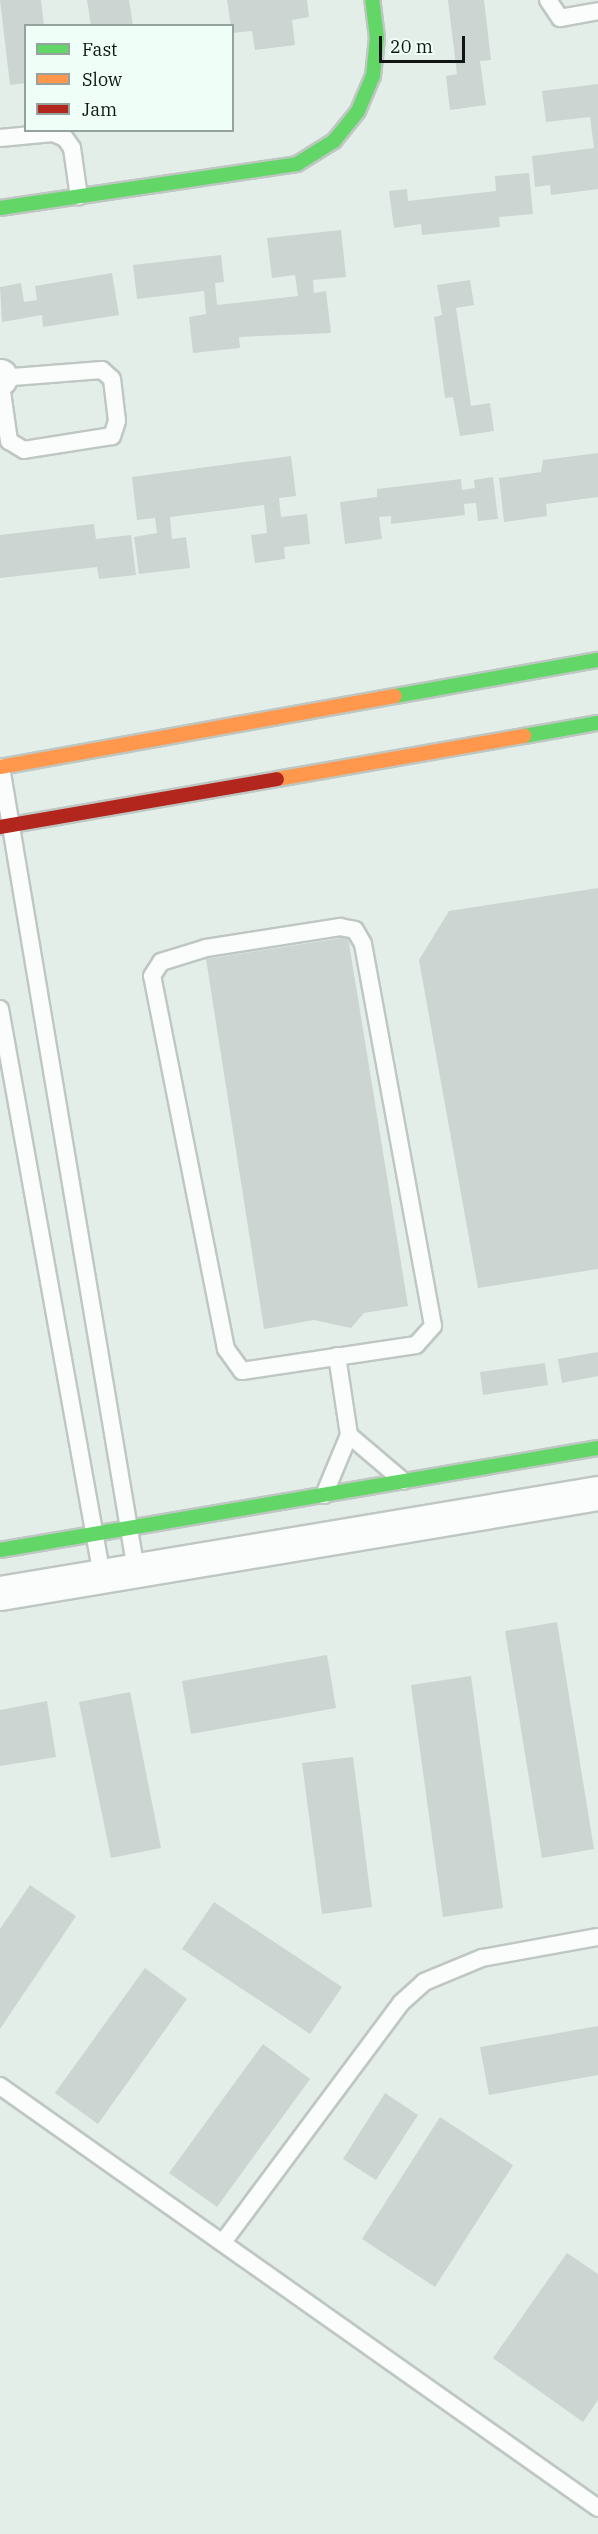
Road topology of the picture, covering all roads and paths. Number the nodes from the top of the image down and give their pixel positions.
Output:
1 (372, 0) edge
2 (548, 0) edge
3 (598, 12) edge
4 (0, 138) edge
5 (79, 197) junction
6 (0, 208) edge
7 (0, 377) edge
8 (598, 660) edge
9 (598, 723) edge
10 (1, 767) edge
11 (6, 826) edge
12 (0, 1009) edge
13 (337, 1356) junction
14 (349, 1434) junction
15 (598, 1448) edge
16 (403, 1481) junction
17 (598, 1493) edge
18 (324, 1495) junction
19 (129, 1528) junction
20 (94, 1534) junction
21 (0, 1550) edge
22 (136, 1570) junction
23 (102, 1576) junction
24 (0, 1593) edge
25 (598, 1937) edge
26 (0, 2086) edge
27 (223, 2242) junction
28 (598, 2508) edge

1 - 5 street
2 - 3 lane
4 - 5 lane
5 - 6 street
7 - 7 lane
8 - 10 street
9 - 11 street
10 - 11 lane
11 - 19 lane
12 - 20 lane
13 - 13 lane
13 - 14 lane
14 - 16 lane
14 - 18 lane
15 - 16 street
16 - 18 street
17 - 22 street
18 - 19 street
19 - 20 street
19 - 22 lane
20 - 21 street
20 - 23 lane
22 - 23 street
23 - 24 street
25 - 27 lane
26 - 27 lane
27 - 28 lane

